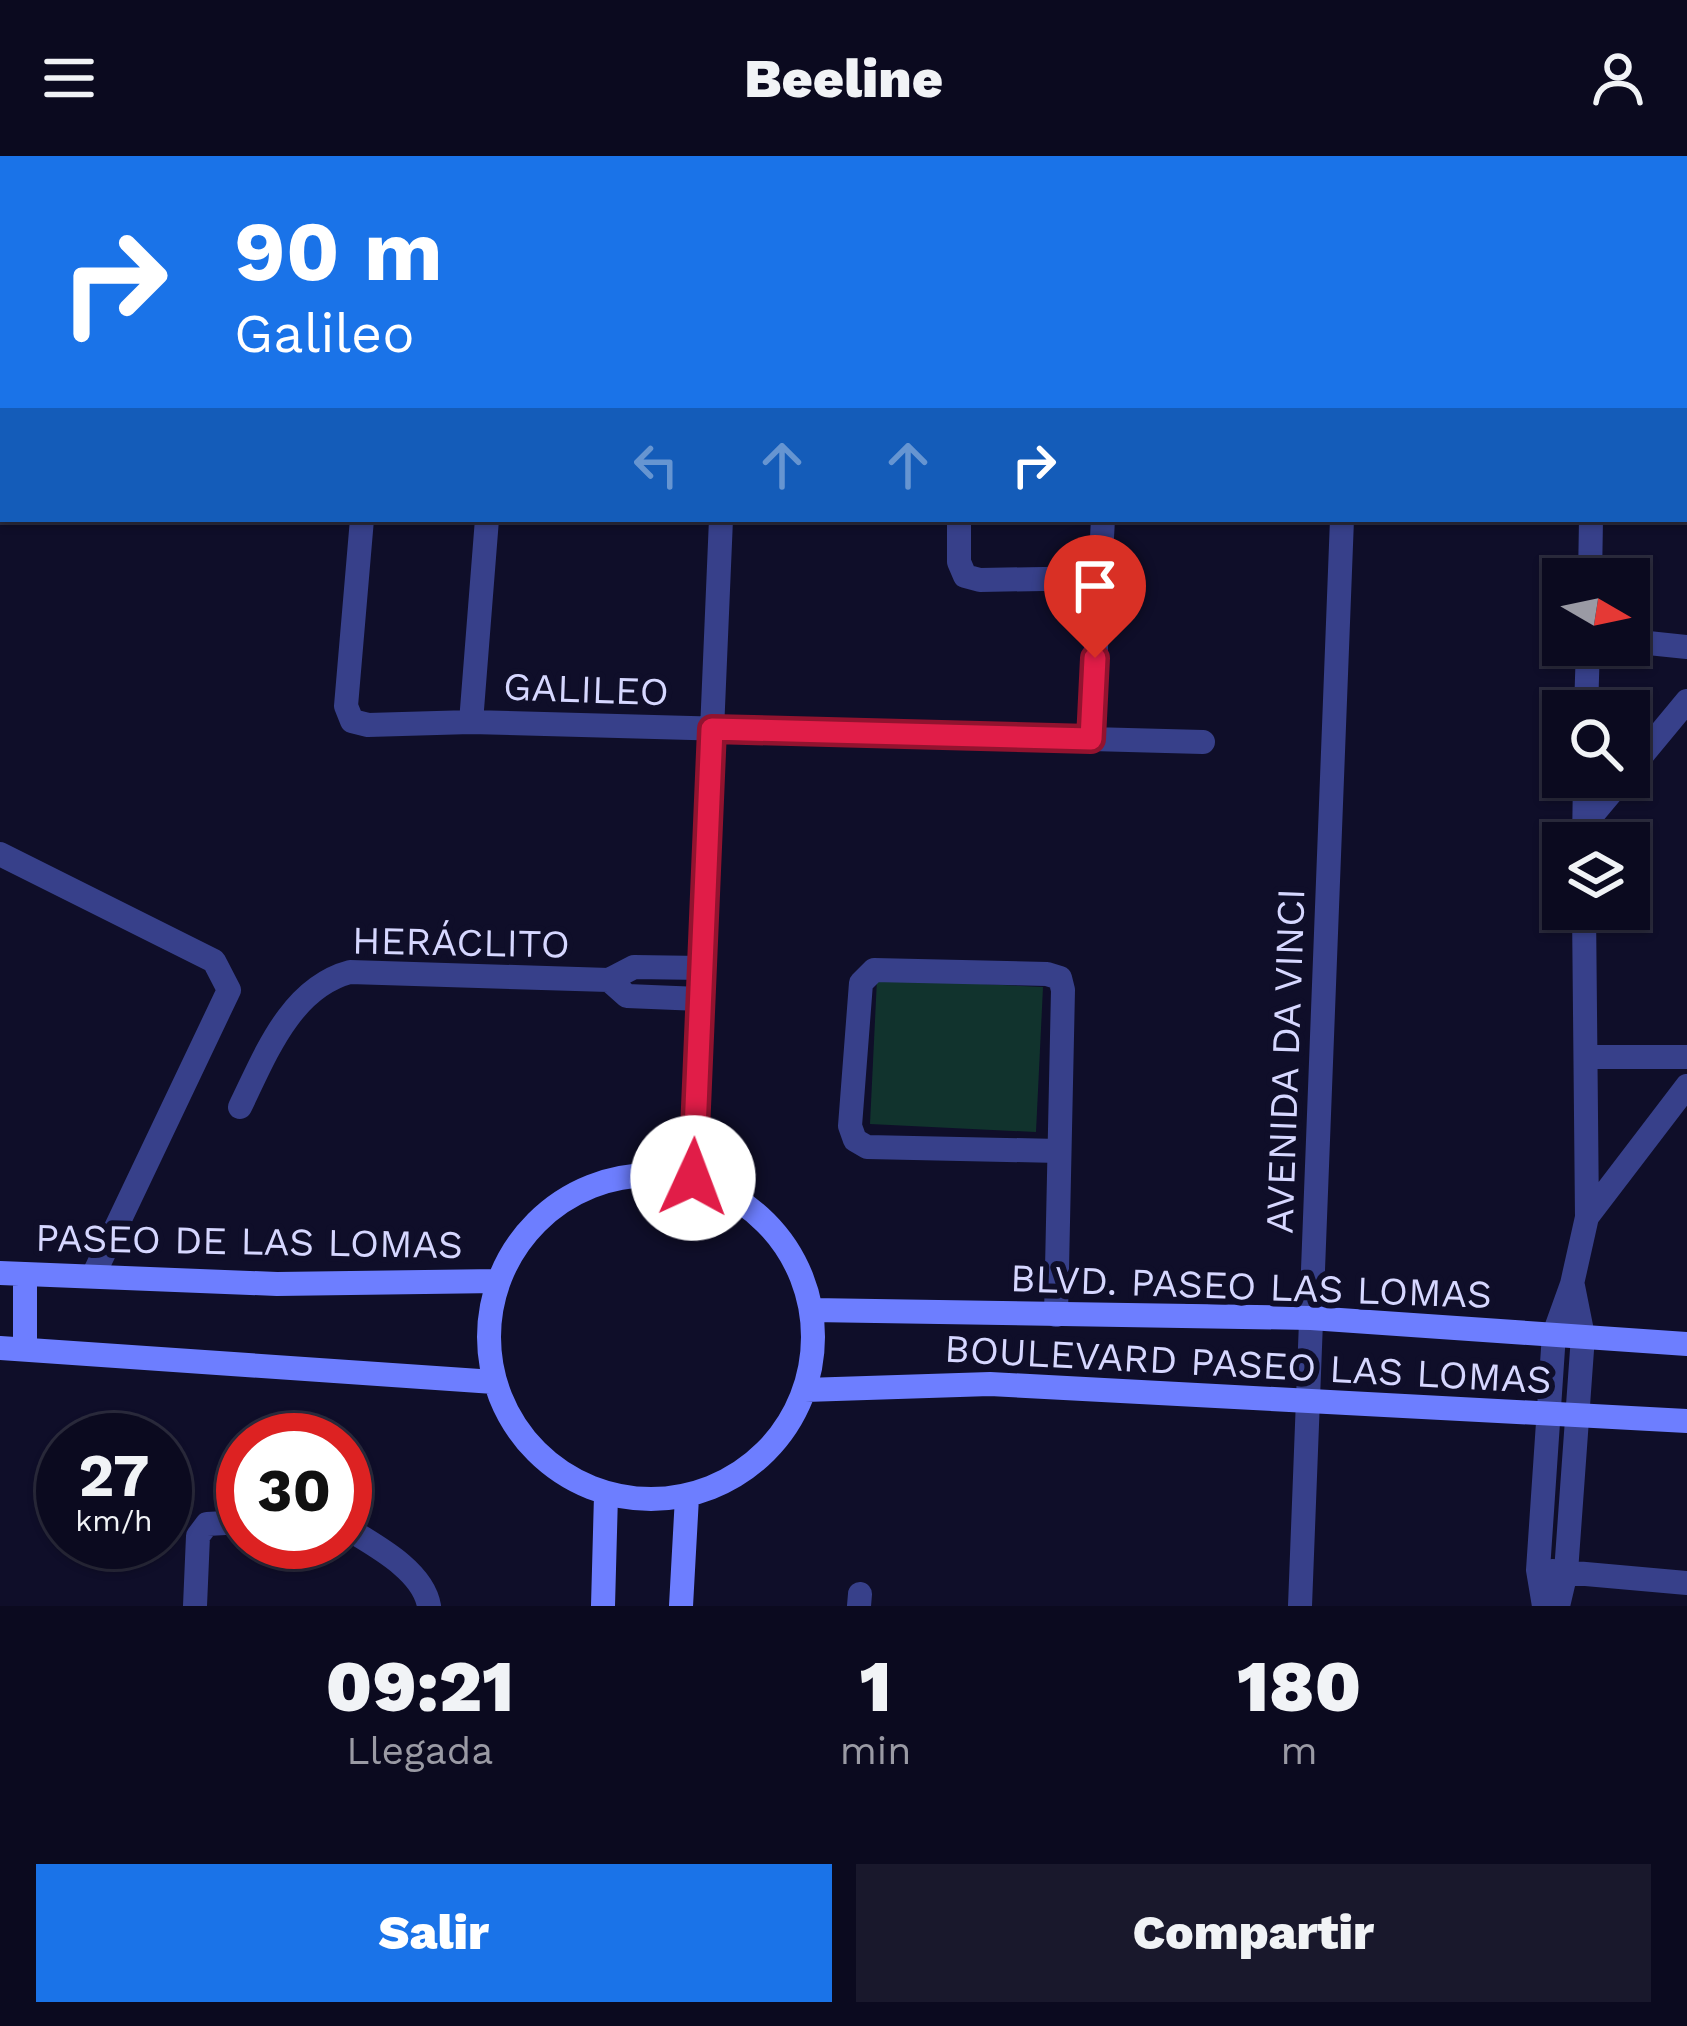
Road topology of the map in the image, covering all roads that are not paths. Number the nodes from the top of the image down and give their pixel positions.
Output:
1 (362, 522) edge
2 (487, 522) edge
3 (721, 522) edge
4 (959, 522) edge
5 (1102, 522) edge
6 (1342, 522) edge
7 (1591, 522) edge
8 (1590, 558) edge
9 (1100, 578) junction
10 (1650, 643) edge
11 (1687, 647) edge
12 (1687, 701) edge
13 (471, 722) junction
14 (712, 729) junction
15 (1091, 739) junction
16 (1203, 742) dead end
17 (1650, 745) edge
18 (0, 854) edge
19 (1584, 930) edge
20 (703, 968) junction
21 (609, 980) junction
22 (700, 999) junction
23 (1586, 1057) junction
24 (1687, 1057) edge
25 (1687, 1085) edge
26 (239, 1107) dead end
27 (1059, 1151) junction
28 (693, 1178) junction
29 (1587, 1217) junction
30 (13, 1274) edge
31 (93, 1276) junction
32 (498, 1281) junction
33 (1572, 1284) junction
34 (812, 1310) junction
35 (1056, 1315) junction
36 (1311, 1318) junction
37 (1554, 1334) junction
38 (1583, 1336) junction
39 (1687, 1344) edge
40 (12, 1348) edge
41 (494, 1382) junction
42 (805, 1390) junction
43 (1309, 1399) junction
44 (1547, 1413) junction
45 (1577, 1415) junction
46 (1687, 1421) edge
47 (606, 1495) junction
48 (687, 1497) junction
49 (216, 1524) edge
50 (372, 1546) edge
51 (1538, 1570) junction
52 (1566, 1572) junction
53 (1687, 1583) edge
54 (195, 1606) edge
55 (429, 1606) edge
56 (603, 1606) edge
57 (681, 1606) edge
58 (1300, 1606) edge
59 (1544, 1606) edge
60 (1558, 1606) edge

1 - 13 street, GALILEO
2 - 13 street, GALILEO
3 - 14 street
4 - 9 street
5 - 9 street
6 - 36 street, AVENIDA DA VINCI
7 - 8 street
9 - 15 street
10 - 11 street
12 - 17 street
13 - 14 street, GALILEO
14 - 15 street, GALILEO
14 - 20 street
15 - 16 street, GALILEO
18 - 31 street
19 - 23 street
20 - 21 street, HERÁCLITO
20 - 22 street
21 - 22 street, HERÁCLITO
21 - 26 street, HERÁCLITO
22 - 28 street
23 - 24 street
23 - 29 street
25 - 29 street
27 - 27 street
27 - 35 street
28 - 32 street
28 - 34 street
29 - 33 street
30 - 31 street, PASEO DE LAS LOMAS
30 - 40 street
31 - 32 street, PASEO DE LAS LOMAS
32 - 41 street
33 - 37 street
33 - 38 street
34 - 35 street, BLVD. PASEO LAS LOMAS
34 - 42 street
35 - 36 street, BLVD. PASEO LAS LOMAS
36 - 37 street, BLVD. PASEO LAS LOMAS
36 - 43 street, AVENIDA DA VINCI
37 - 38 street, BLVD. PASEO LAS LOMAS
37 - 44 street
38 - 39 street, BLVD. PASEO LAS LOMAS
38 - 45 street
40 - 41 street
41 - 47 street
42 - 43 street, BOULEVARD PASEO LAS LOMAS
42 - 48 street
43 - 44 street, BOULEVARD PASEO LAS LOMAS
43 - 58 street, AVENIDA DA VINCI
44 - 45 street, BOULEVARD PASEO LAS LOMAS
44 - 51 street
45 - 46 street, BOULEVARD PASEO LAS LOMAS
45 - 52 street
47 - 48 street
47 - 56 street
48 - 57 street
49 - 54 street
50 - 55 street
51 - 52 street
51 - 59 street
52 - 53 street
52 - 60 street

